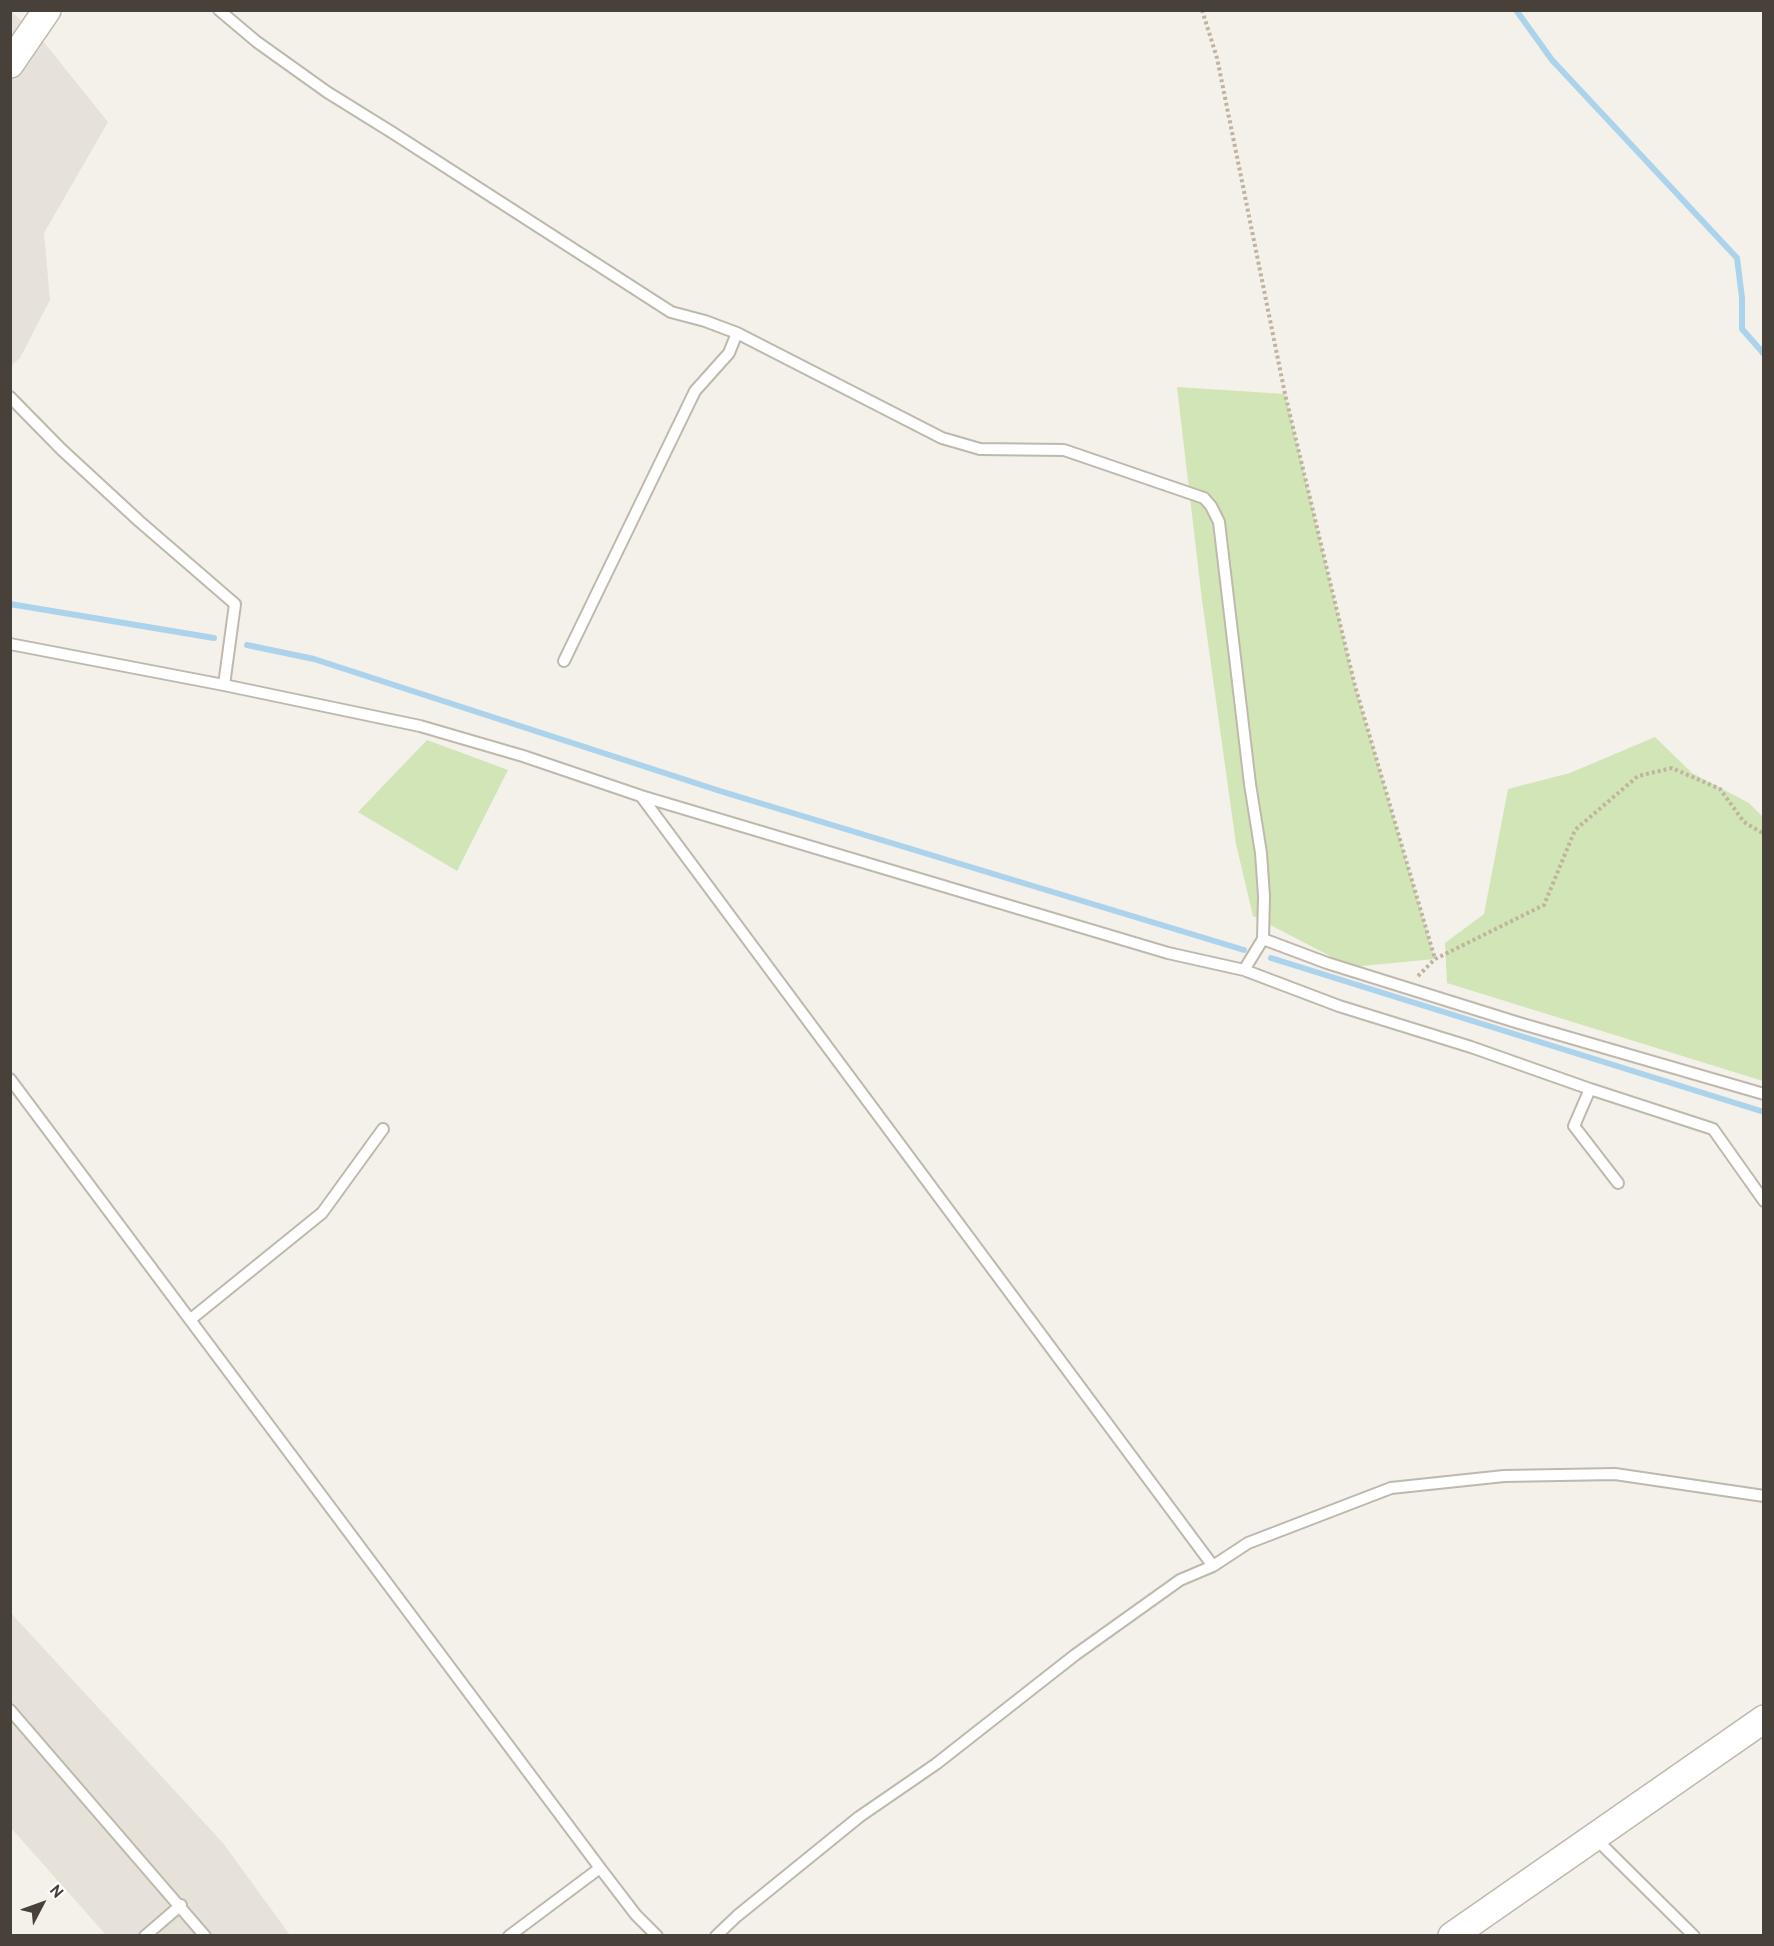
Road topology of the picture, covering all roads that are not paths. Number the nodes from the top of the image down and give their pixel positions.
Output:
1 (47, 10) edge
2 (219, 10) edge
3 (10, 64) edge
4 (737, 333) junction
5 (10, 397) edge
6 (10, 644) edge
7 (564, 661) dead end
8 (225, 685) junction
9 (641, 796) junction
10 (1263, 939) junction
11 (1244, 970) junction
12 (10, 1079) edge
13 (1590, 1089) junction
14 (1764, 1094) edge
15 (383, 1129) dead end
16 (1618, 1183) dead end
17 (1764, 1200) edge
18 (191, 1319) junction
19 (1764, 1496) edge
20 (1213, 1566) junction
21 (10, 1710) edge
22 (1764, 1719) edge
23 (1593, 1837) junction
24 (600, 1868) junction
25 (181, 1905) junction
26 (145, 1935) edge
27 (206, 1935) edge
28 (509, 1935) edge
29 (657, 1935) edge
30 (716, 1935) edge
31 (1452, 1935) edge
32 (1694, 1935) edge

1 - 3 street
2 - 4 lane
4 - 7 lane
4 - 10 lane
5 - 8 lane
6 - 8 lane
8 - 9 lane
9 - 11 lane
9 - 20 lane
10 - 11 lane
10 - 14 lane
11 - 13 lane
12 - 18 lane
13 - 16 lane
13 - 17 lane
15 - 18 lane
18 - 24 lane
19 - 20 lane
20 - 30 lane
21 - 25 lane
22 - 23 street
23 - 31 street
23 - 32 lane
24 - 28 lane
24 - 29 lane
25 - 26 lane
25 - 27 lane

